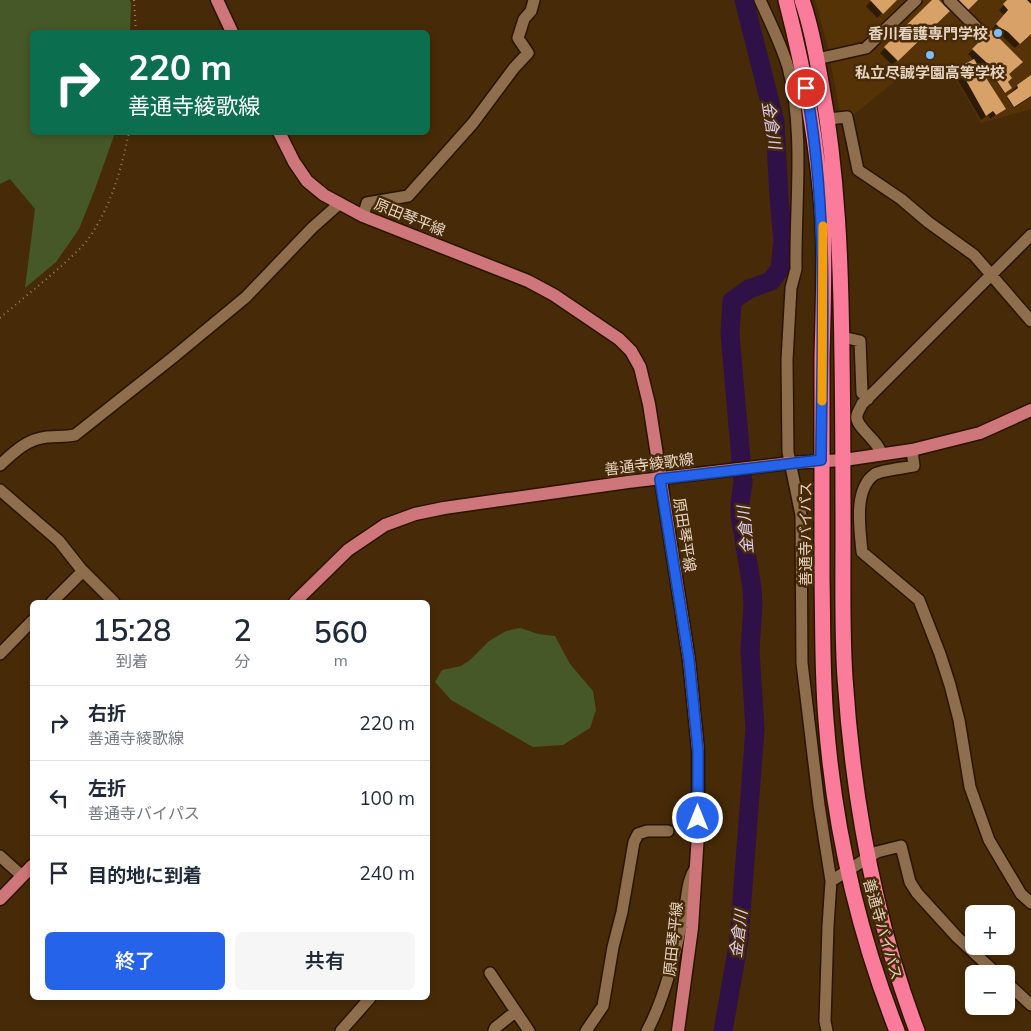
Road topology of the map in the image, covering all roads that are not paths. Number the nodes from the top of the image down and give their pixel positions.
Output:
1 (217, 0) edge
2 (534, 0) edge
3 (760, 0) edge
4 (786, 0) edge
5 (802, 0) edge
6 (916, 0) edge
7 (949, 0) edge
8 (231, 30) edge
9 (979, 30) dead end
10 (817, 59) junction
11 (828, 119) junction
12 (280, 135) edge
13 (339, 204) junction
14 (363, 216) junction
15 (1031, 235) edge
16 (991, 275) junction
17 (1031, 320) edge
18 (842, 337) junction
19 (868, 399) junction
20 (1031, 410) edge
21 (912, 450) junction
22 (881, 454) junction
23 (821, 460) junction
24 (844, 460) junction
25 (785, 464) junction
26 (0, 465) edge
27 (660, 479) junction
28 (0, 490) edge
29 (83, 571) junction
30 (54, 600) edge
31 (112, 600) edge
32 (297, 600) edge
33 (30, 623) edge
34 (0, 654) edge
35 (668, 831) dead end
36 (0, 856) edge
37 (867, 858) junction
38 (696, 867) junction
39 (30, 868) edge
40 (848, 870) junction
41 (22, 876) junction
42 (831, 881) junction
43 (0, 899) edge
44 (1031, 903) edge
45 (987, 965) edge
46 (490, 973) dead end
47 (1015, 990) edge
48 (368, 1000) edge
49 (1031, 1005) edge
50 (515, 1012) junction
51 (341, 1031) edge
52 (494, 1031) edge
53 (529, 1031) edge
54 (586, 1031) edge
55 (647, 1031) edge
56 (678, 1031) edge
57 (827, 1031) edge
58 (897, 1031) edge
59 (917, 1031) edge

1 - 8 main road
2 - 14 street
3 - 25 street
4 - 23 highway, 善通寺バイパス
5 - 10 highway, 善通寺バイパス
6 - 10 street
7 - 9 street
10 - 11 highway, 善通寺バイパス
11 - 16 street
11 - 18 highway, 善通寺バイパス
12 - 13 main road, 原田琴平線
13 - 14 main road, 原田琴平線
13 - 26 street
14 - 27 main road, 原田琴平線
15 - 16 street
16 - 17 street
16 - 19 street
18 - 19 street
18 - 24 highway, 善通寺バイパス
19 - 22 street
20 - 21 main road, 善通寺綾歌線
21 - 22 main road, 善通寺綾歌線
21 - 44 street
22 - 24 main road, 善通寺綾歌線
23 - 24 main road, 善通寺綾歌線
23 - 25 main road, 善通寺綾歌線
23 - 40 highway, 善通寺バイパス
24 - 37 highway, 善通寺バイパス
25 - 27 main road, 善通寺綾歌線
25 - 42 street
27 - 32 main road, 善通寺綾歌線
27 - 38 main road, 原田琴平線
28 - 29 street
29 - 30 street
29 - 31 street
33 - 34 street
35 - 54 street
36 - 41 street
37 - 40 street
37 - 45 street
37 - 59 highway, 善通寺バイパス
38 - 55 street
38 - 56 main road, 原田琴平線
39 - 41 main road
40 - 42 street
40 - 58 highway, 善通寺バイパス
41 - 43 main road
42 - 57 street
46 - 50 street
47 - 49 street
48 - 51 street
50 - 52 street
50 - 53 street

